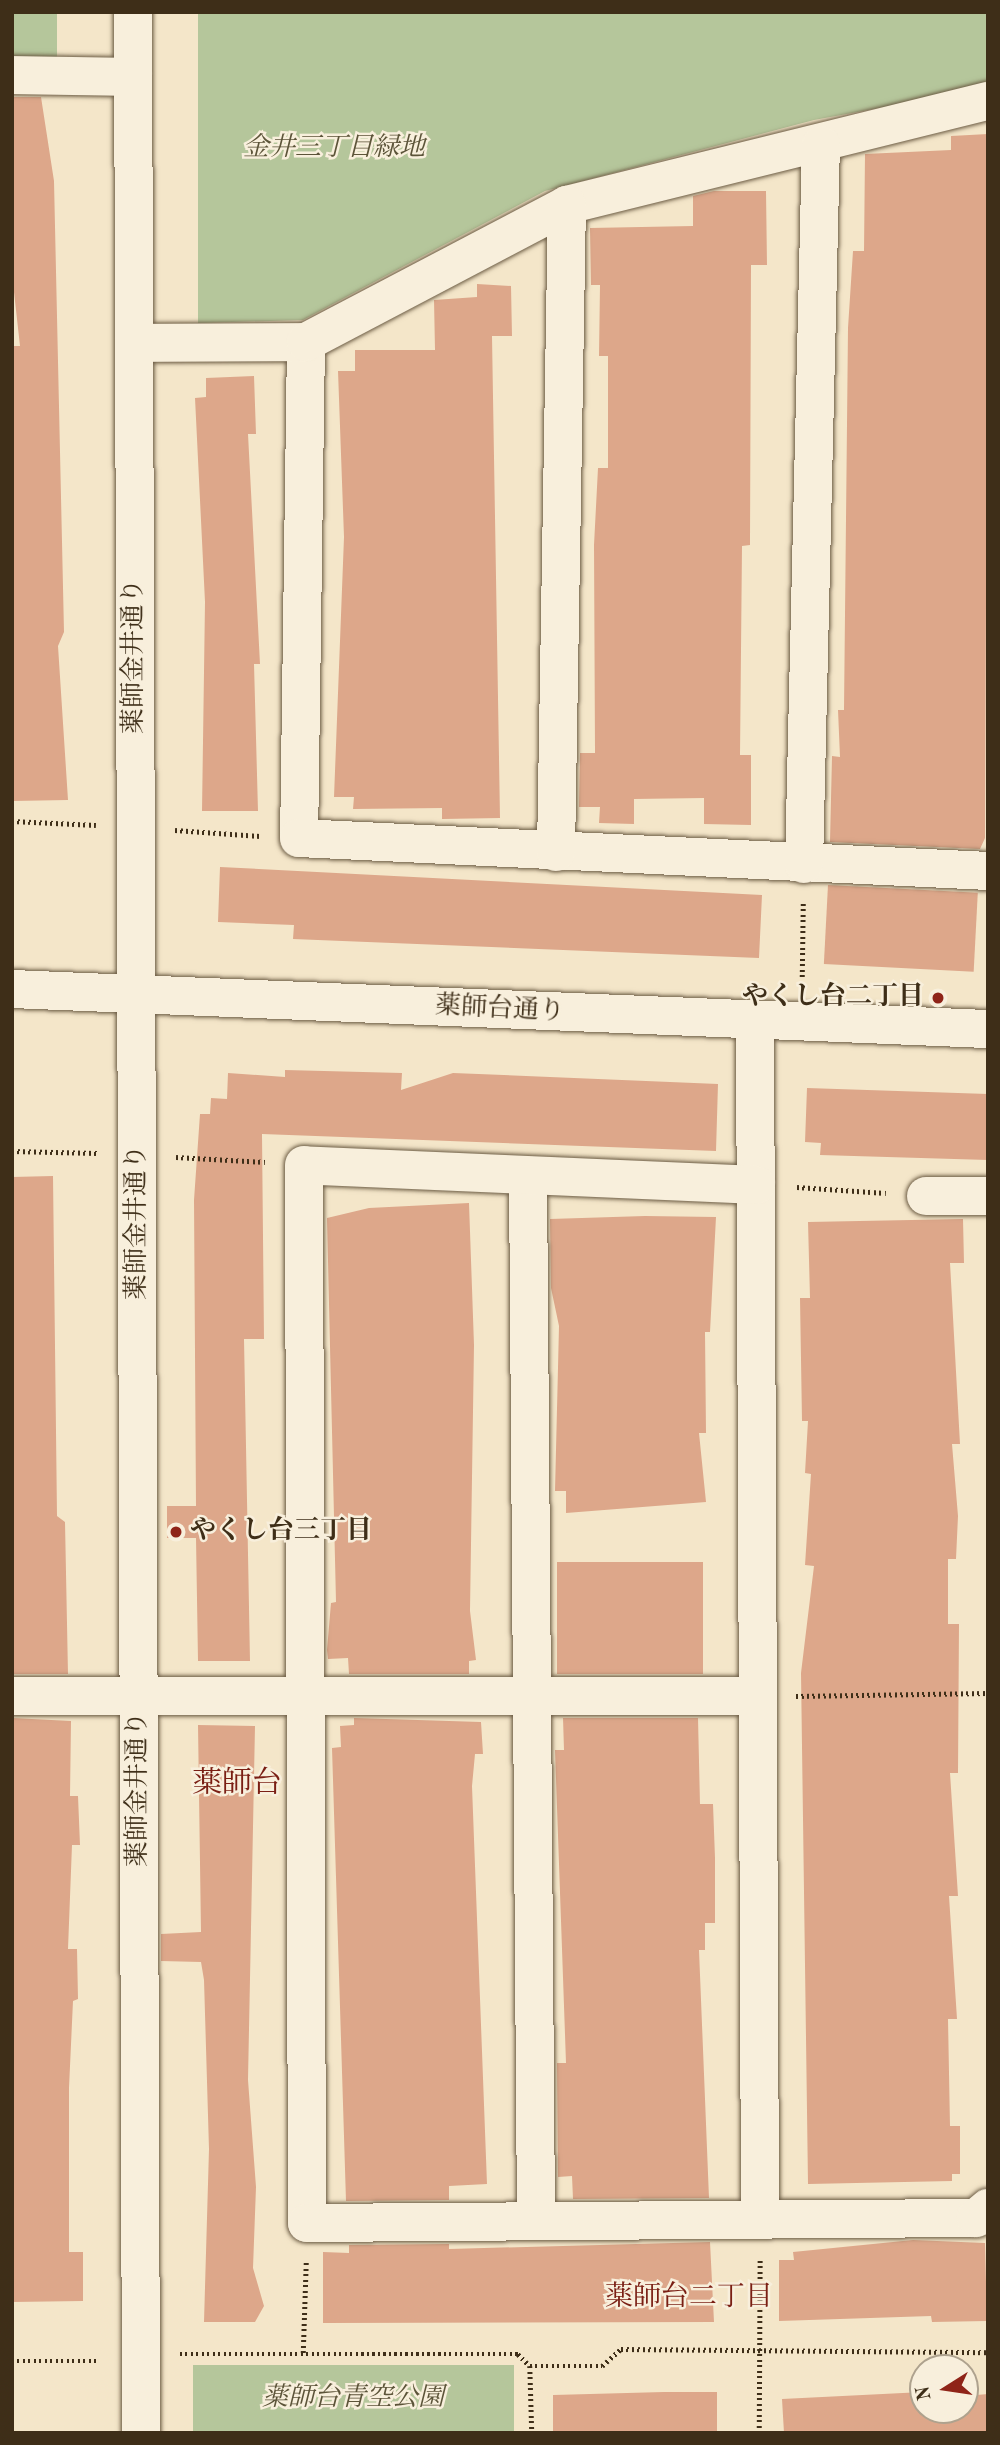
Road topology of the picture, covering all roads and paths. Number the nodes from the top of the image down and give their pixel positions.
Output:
1 (133, 12) edge
2 (12, 75) edge
3 (133, 77) junction
4 (988, 101) edge
5 (821, 145) junction
6 (567, 205) junction
7 (306, 342) junction
8 (134, 343) junction
9 (556, 852) junction
10 (804, 864) junction
11 (988, 871) edge
12 (802, 977) dead end
13 (12, 989) edge
14 (137, 994) junction
15 (755, 1021) junction
16 (988, 1029) edge
17 (528, 1176) junction
18 (771, 1185) junction
19 (926, 1196) joint
20 (988, 1196) edge
21 (988, 1693) edge
22 (12, 1696) edge
23 (139, 1696) junction
24 (306, 1696) junction
25 (534, 1696) junction
26 (773, 1696) junction
27 (988, 2208) edge
28 (760, 2220) junction
29 (536, 2221) junction
30 (307, 2223) junction
31 (760, 2352) junction
32 (988, 2352) edge
33 (303, 2353) junction
34 (141, 2357) junction
35 (12, 2361) edge
36 (530, 2366) junction
37 (141, 2433) edge
38 (532, 2433) edge
39 (759, 2433) edge

1 - 3 street, 薬師金井通り
2 - 3 street
3 - 8 street, 薬師金井通り
4 - 5 street
5 - 6 street
5 - 10 street
6 - 7 street
6 - 9 street
7 - 8 street
7 - 9 street
8 - 14 street, 薬師金井通り
9 - 10 street
10 - 11 street
10 - 12 path
13 - 14 street, 薬師台通り
14 - 15 street, 薬師台通り
14 - 23 street, 薬師金井通り
15 - 16 street, 薬師台通り
15 - 18 street
17 - 18 street
17 - 24 street
17 - 25 street
18 - 19 path
18 - 26 street
19 - 20 street
21 - 26 path
22 - 23 street
23 - 24 street
23 - 34 street, 薬師金井通り
24 - 25 street
24 - 30 street
25 - 26 street
25 - 29 street
26 - 28 street
27 - 28 street
28 - 29 street
28 - 31 path
29 - 30 street
30 - 33 path
31 - 32 path
31 - 36 path
31 - 39 path
33 - 34 path
33 - 36 path
34 - 35 path
34 - 37 street, 薬師金井通り
36 - 38 path

